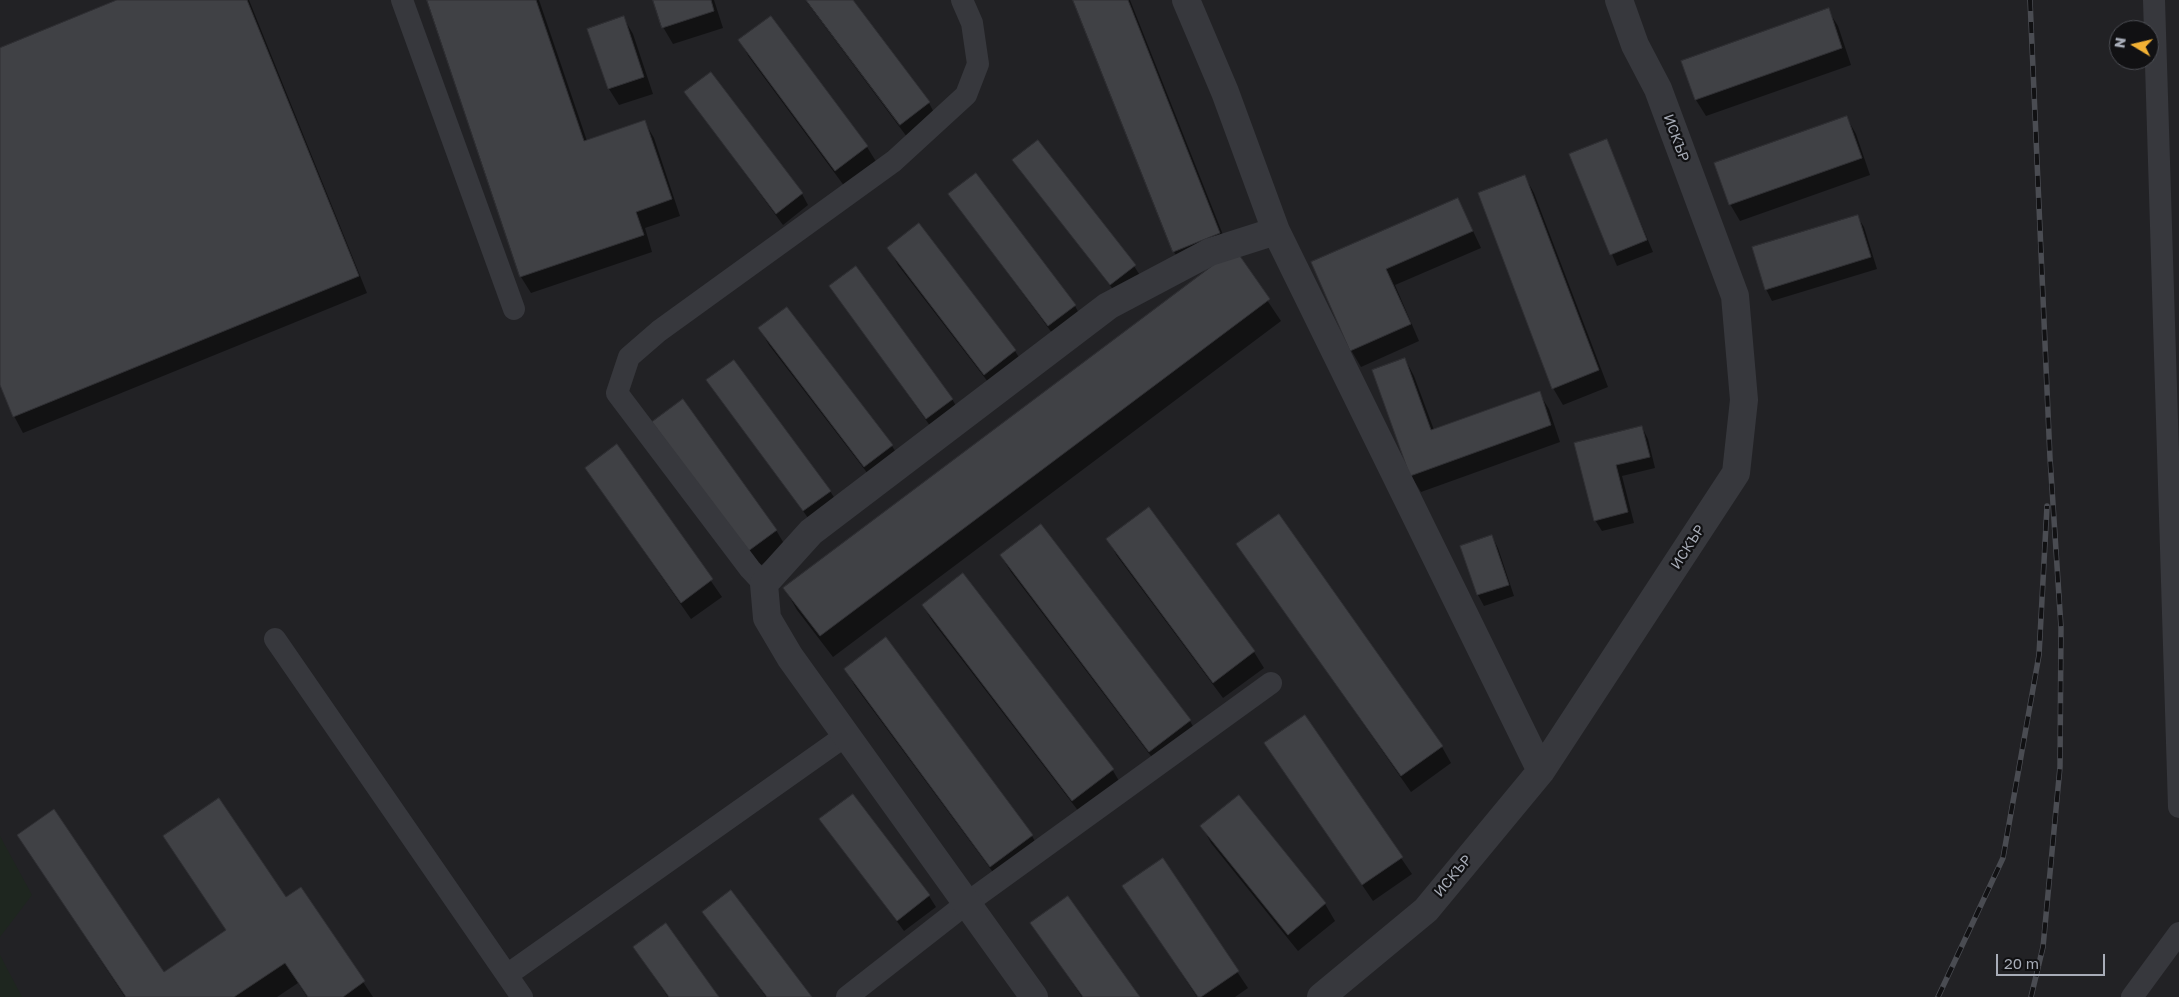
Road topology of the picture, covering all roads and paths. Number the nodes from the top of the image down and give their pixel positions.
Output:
1 (402, 0) edge
2 (962, 0) edge
3 (1186, 0) edge
4 (1620, 0) edge
5 (2154, 0) edge
6 (1276, 231) junction
7 (514, 309) dead end
8 (764, 584) junction
9 (275, 639) dead end
10 (1271, 683) dead end
11 (845, 736) junction
12 (1541, 771) junction
13 (2179, 807) edge
14 (967, 903) junction
15 (2179, 933) edge
16 (507, 975) junction
17 (522, 997) edge
18 (847, 997) edge
19 (1034, 997) edge
20 (1321, 997) edge
21 (2132, 997) edge

1 - 7 lane
2 - 8 lane
3 - 6 street
4 - 12 street, ИСКЪР
5 - 13 lane
6 - 8 street
6 - 12 street
8 - 11 street
9 - 16 lane
10 - 14 lane
11 - 14 street
11 - 16 lane
12 - 20 street, ИСКЪР
14 - 18 lane
14 - 19 street
15 - 21 lane
16 - 17 lane

